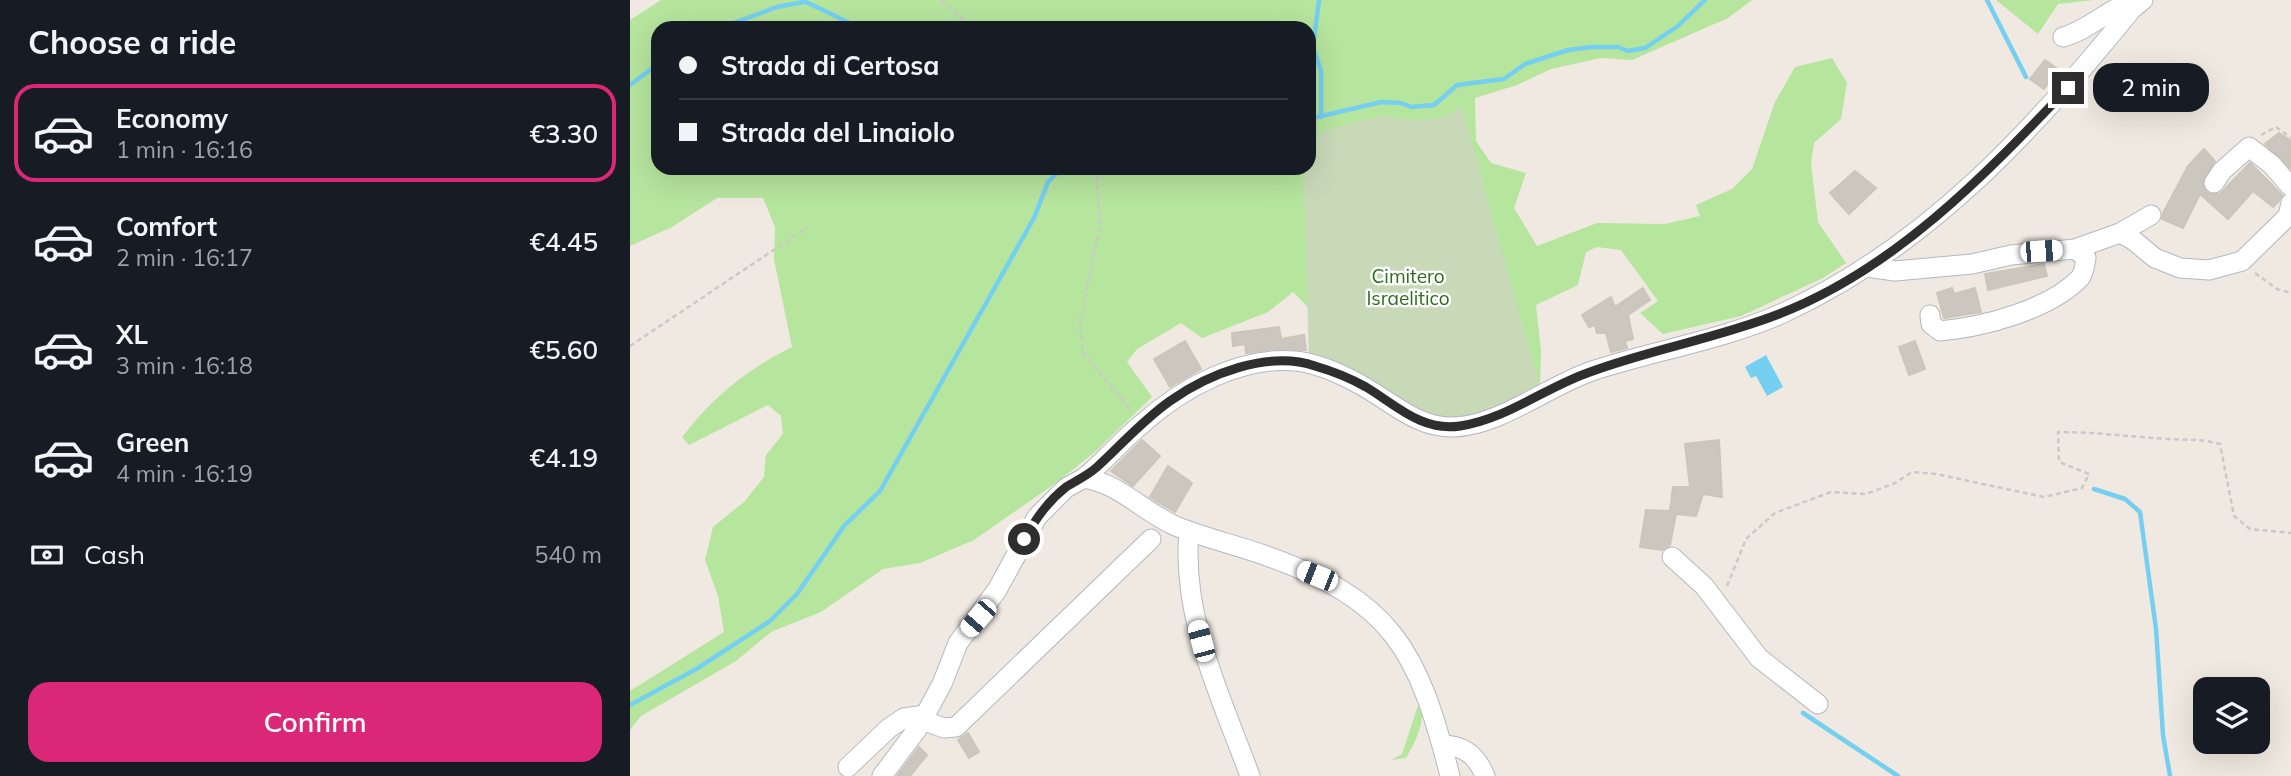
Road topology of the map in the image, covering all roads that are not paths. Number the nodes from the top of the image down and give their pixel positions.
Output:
1 (2142, 0) edge
2 (2063, 37) dead end
3 (2214, 183) dead end
4 (2291, 187) edge
5 (2291, 203) edge
6 (2151, 215) dead end
7 (2120, 233) junction
8 (2075, 249) junction
9 (1867, 267) junction
10 (1930, 315) dead end
11 (1084, 478) junction
12 (1189, 531) junction
13 (1151, 538) dead end
14 (1672, 557) dead end
15 (1818, 704) dead end
16 (924, 717) junction
17 (1442, 745) junction
18 (848, 767) dead end
19 (882, 776) edge
20 (1250, 776) edge
21 (1450, 776) edge
22 (1485, 776) edge

1 - 2 street
1 - 9 street
3 - 4 street
5 - 7 street
6 - 7 street
7 - 8 street
8 - 9 street
8 - 10 street
9 - 11 street
11 - 12 street
11 - 16 street
12 - 17 street
12 - 20 street
13 - 16 street
14 - 15 street
16 - 18 street
16 - 19 street
17 - 21 street
17 - 22 street

